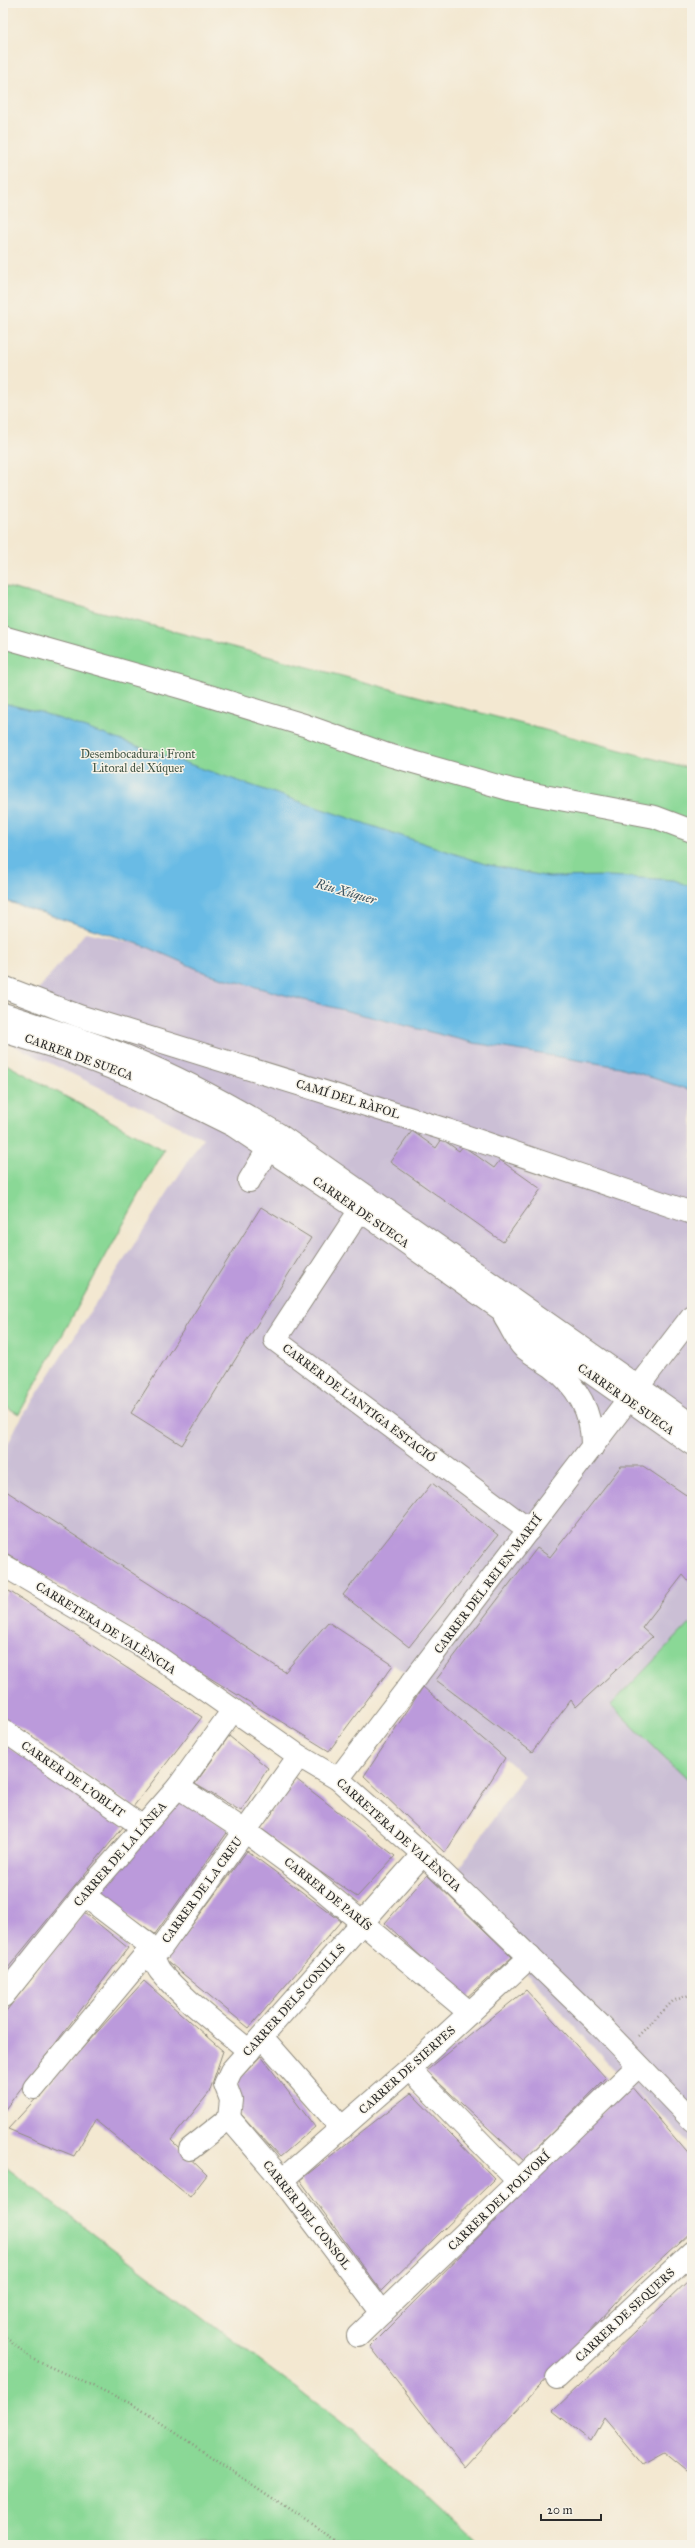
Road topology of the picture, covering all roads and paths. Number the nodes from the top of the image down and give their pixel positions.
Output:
1 (3, 637) edge
2 (692, 831) edge
3 (3, 987) edge
4 (3, 1014) edge
5 (3, 1031) edge
6 (273, 1141) junction
7 (249, 1181) dead end
8 (360, 1210) junction
9 (692, 1213) edge
10 (502, 1312) junction
11 (692, 1316) edge
12 (633, 1394) junction
13 (692, 1425) edge
14 (692, 1444) edge
15 (592, 1448) junction
16 (530, 1530) junction
17 (5, 1571) edge
18 (233, 1710) junction
19 (3, 1730) edge
20 (299, 1756) junction
21 (338, 1779) junction
22 (178, 1787) junction
23 (143, 1827) junction
24 (245, 1831) junction
25 (423, 1854) junction
26 (84, 1895) junction
27 (364, 1922) junction
28 (153, 1952) junction
29 (530, 1957) junction
30 (692, 1994) edge
31 (3, 1996) edge
32 (470, 2013) junction
33 (256, 2044) junction
34 (631, 2058) junction
35 (409, 2069) junction
36 (34, 2088) dead end
37 (229, 2118) junction
38 (692, 2120) edge
39 (342, 2128) junction
40 (190, 2149) dead end
41 (282, 2180) junction
42 (519, 2182) junction
43 (692, 2252) edge
44 (382, 2314) junction
45 (3, 2335) edge
46 (358, 2336) dead end
47 (557, 2378) dead end
48 (342, 2545) edge

1 - 2 street
3 - 9 street, CAMÍ DEL RÀFOL
4 - 6 street, CARRER DE SUECA
5 - 6 street, CARRER DE SUECA
6 - 7 street
6 - 8 street, CARRER DE SUECA
6 - 12 street, CARRER DE SUECA
8 - 10 street, CARRER DE SUECA
8 - 16 street, CARRER DE L'ANTIGA ESTACIÓ
10 - 12 street, CARRER DE SUECA
10 - 15 street
11 - 12 street, CARRER DEL REI EN MARTÍ
12 - 13 street, CARRER DE SUECA
12 - 14 street, CARRER DE SUECA
12 - 15 street, CARRER DEL REI EN MARTÍ
15 - 16 street, CARRER DEL REI EN MARTÍ
16 - 21 street, CARRER DEL REI EN MARTÍ
17 - 18 street, CARRETERA DE VALÈNCIA
18 - 20 street, CARRETERA DE VALÈNCIA
18 - 22 street, CARRER DE LA LÍNEA
19 - 23 street, CARRER DE L'OBLIT
20 - 21 street, CARRETERA DE VALÈNCIA
20 - 24 street, CARRER DE LA CREU
21 - 25 street, CARRETERA DE VALÈNCIA
22 - 23 street, CARRER DE LA LÍNEA
22 - 24 street, CARRER DE PARÍS
23 - 26 street, CARRER DE LA LÍNEA
24 - 27 street, CARRER DE PARÍS
24 - 28 street, CARRER DE LA CREU
25 - 27 street, CARRER DELS CONILLS
25 - 29 street, CARRETERA DE VALÈNCIA
26 - 28 street
26 - 31 street, CARRER DE LA LÍNEA
27 - 32 street, CARRER DE PARÍS
27 - 33 street, CARRER DELS CONILLS
28 - 33 street
28 - 36 street, CARRER DE LA CREU
29 - 32 street, CARRER DE SIERPES
29 - 34 street, CARRETERA DE VALÈNCIA
30 - 34 path
32 - 35 street, CARRER DE SIERPES
33 - 37 street, CARRER DELS CONILLS
33 - 39 street
34 - 38 street, CARRETERA DE VALÈNCIA
34 - 42 street, CARRER DEL POLVORÍ
35 - 39 street, CARRER DE SIERPES
35 - 42 street
37 - 40 street
37 - 41 street, CARRER DEL CONSOL
39 - 41 street, CARRER DE SIERPES
41 - 44 street, CARRER DEL CONSOL
42 - 44 street, CARRER DEL POLVORÍ
43 - 47 street, CARRER DE SEQUERS
44 - 46 street, CARRER DEL POLVORÍ
45 - 48 path

